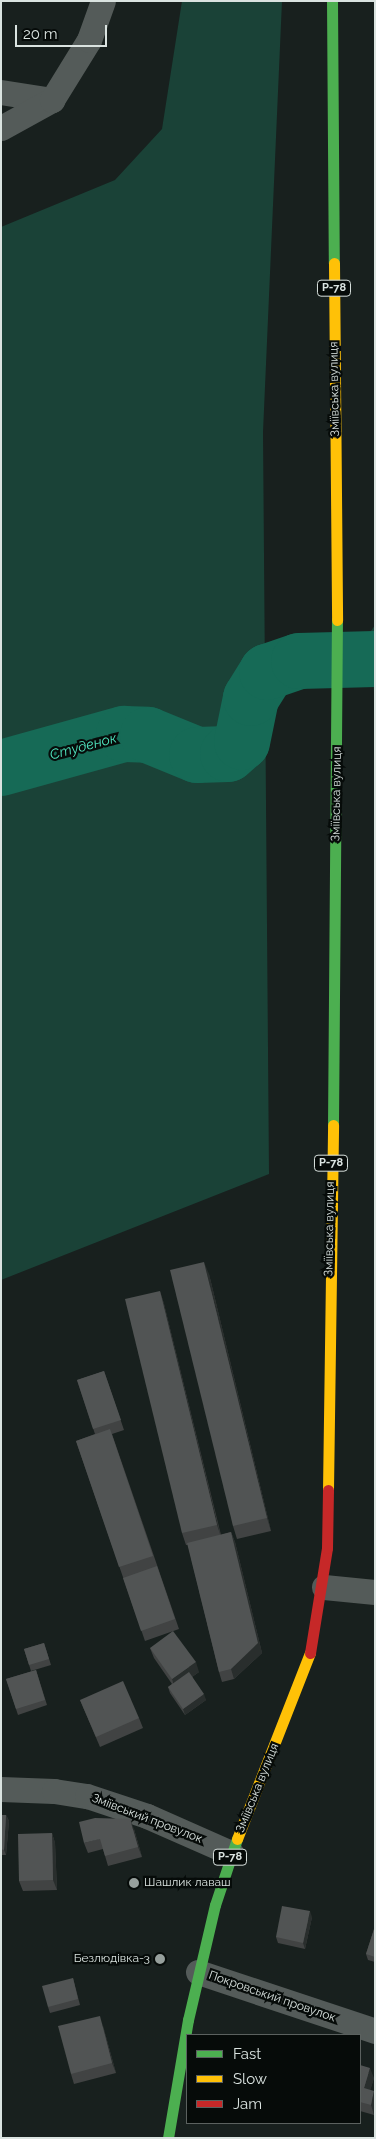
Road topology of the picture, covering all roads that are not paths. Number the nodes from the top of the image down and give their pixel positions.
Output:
1 (103, 1) edge
2 (332, 1) edge
3 (1, 92) edge
4 (52, 100) junction
5 (1, 128) edge
6 (324, 1587) junction
7 (375, 1592) edge
8 (1, 1789) edge
9 (231, 1853) junction
10 (198, 1972) junction
11 (375, 2032) edge
12 (187, 2034) edge
13 (186, 2038) edge
14 (168, 2138) edge

1 - 4 street
2 - 6 main road, Зміївська вулиця / Р-78
3 - 4 street
4 - 5 street
6 - 7 street
6 - 9 main road, Зміївська вулиця / Р-78
8 - 9 street, Зміївський провулок
9 - 10 main road, Зміївська вулиця / Р-78
10 - 11 street, Покровський провулок
10 - 12 main road, Зміївська вулиця / Р-78
13 - 14 main road, Зміївська вулиця / Р-78

